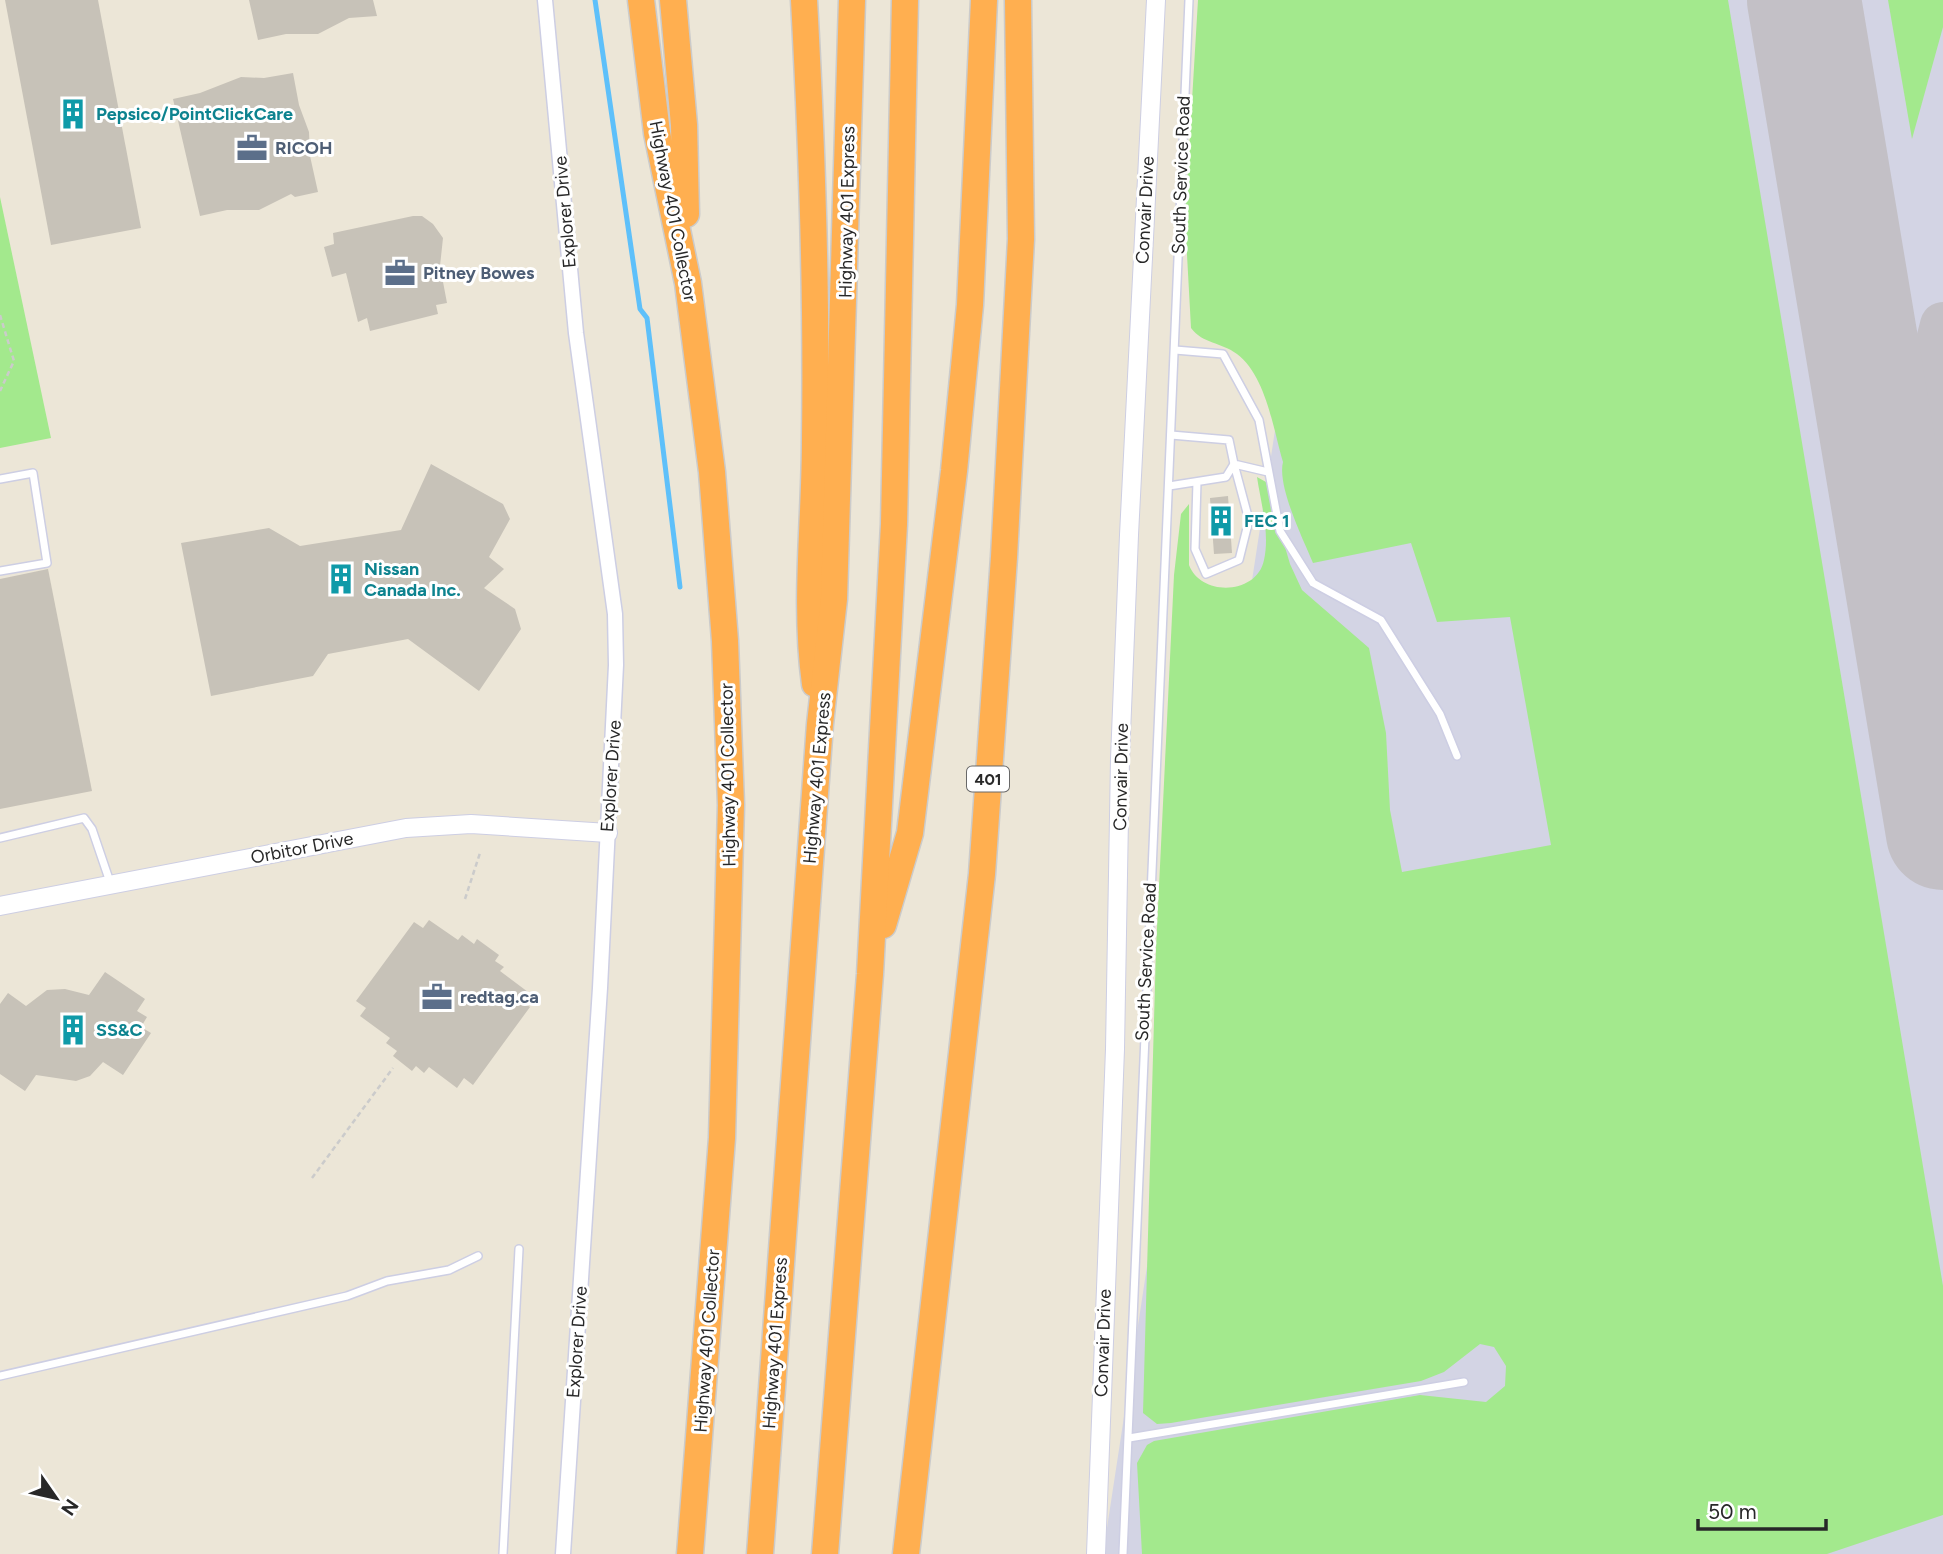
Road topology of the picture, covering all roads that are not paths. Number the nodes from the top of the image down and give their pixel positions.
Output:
1 (545, 0) edge
2 (641, 0) edge
3 (673, 0) edge
4 (804, 0) edge
5 (852, 0) edge
6 (905, 0) edge
7 (984, 0) edge
8 (1018, 0) edge
9 (1156, 0) edge
10 (1189, 0) edge
11 (688, 282) junction
12 (1175, 350) junction
13 (1171, 435) junction
14 (1234, 464) junction
15 (1268, 472) junction
16 (0, 479) edge
17 (1197, 482) junction
18 (1169, 486) junction
19 (0, 571) edge
20 (820, 724) junction
21 (1457, 756) dead end
22 (608, 833) junction
23 (0, 838) edge
24 (111, 886) junction
25 (0, 906) edge
26 (870, 974) junction
27 (519, 1249) dead end
28 (478, 1256) dead end
29 (0, 1376) edge
30 (1464, 1382) dead end
31 (1129, 1438) junction
32 (503, 1554) edge
33 (563, 1554) edge
34 (690, 1554) edge
35 (760, 1554) edge
36 (825, 1554) edge
37 (906, 1554) edge
38 (1096, 1554) edge
39 (1123, 1554) edge

1 - 22 street, Explorer Drive
2 - 11 highway, Highway 401 Collector
3 - 11 highway
4 - 20 highway
5 - 20 highway, Highway 401 Express
6 - 26 highway
7 - 26 highway
8 - 37 highway, 401
9 - 38 street, Convair Drive
10 - 12 lane, South Service Road
11 - 34 highway, Highway 401 Collector
12 - 13 lane, South Service Road
12 - 15 lane
13 - 14 lane
13 - 18 lane, South Service Road
14 - 15 lane
14 - 17 lane
14 - 17 lane
15 - 21 lane
16 - 19 lane
17 - 18 lane
18 - 31 lane, South Service Road
20 - 35 highway, Highway 401 Express
22 - 24 street, Orbitor Drive
22 - 33 street, Explorer Drive
23 - 24 lane
24 - 25 street, Orbitor Drive
26 - 36 highway
27 - 32 lane
28 - 29 lane
30 - 31 lane
31 - 39 lane, South Service Road

